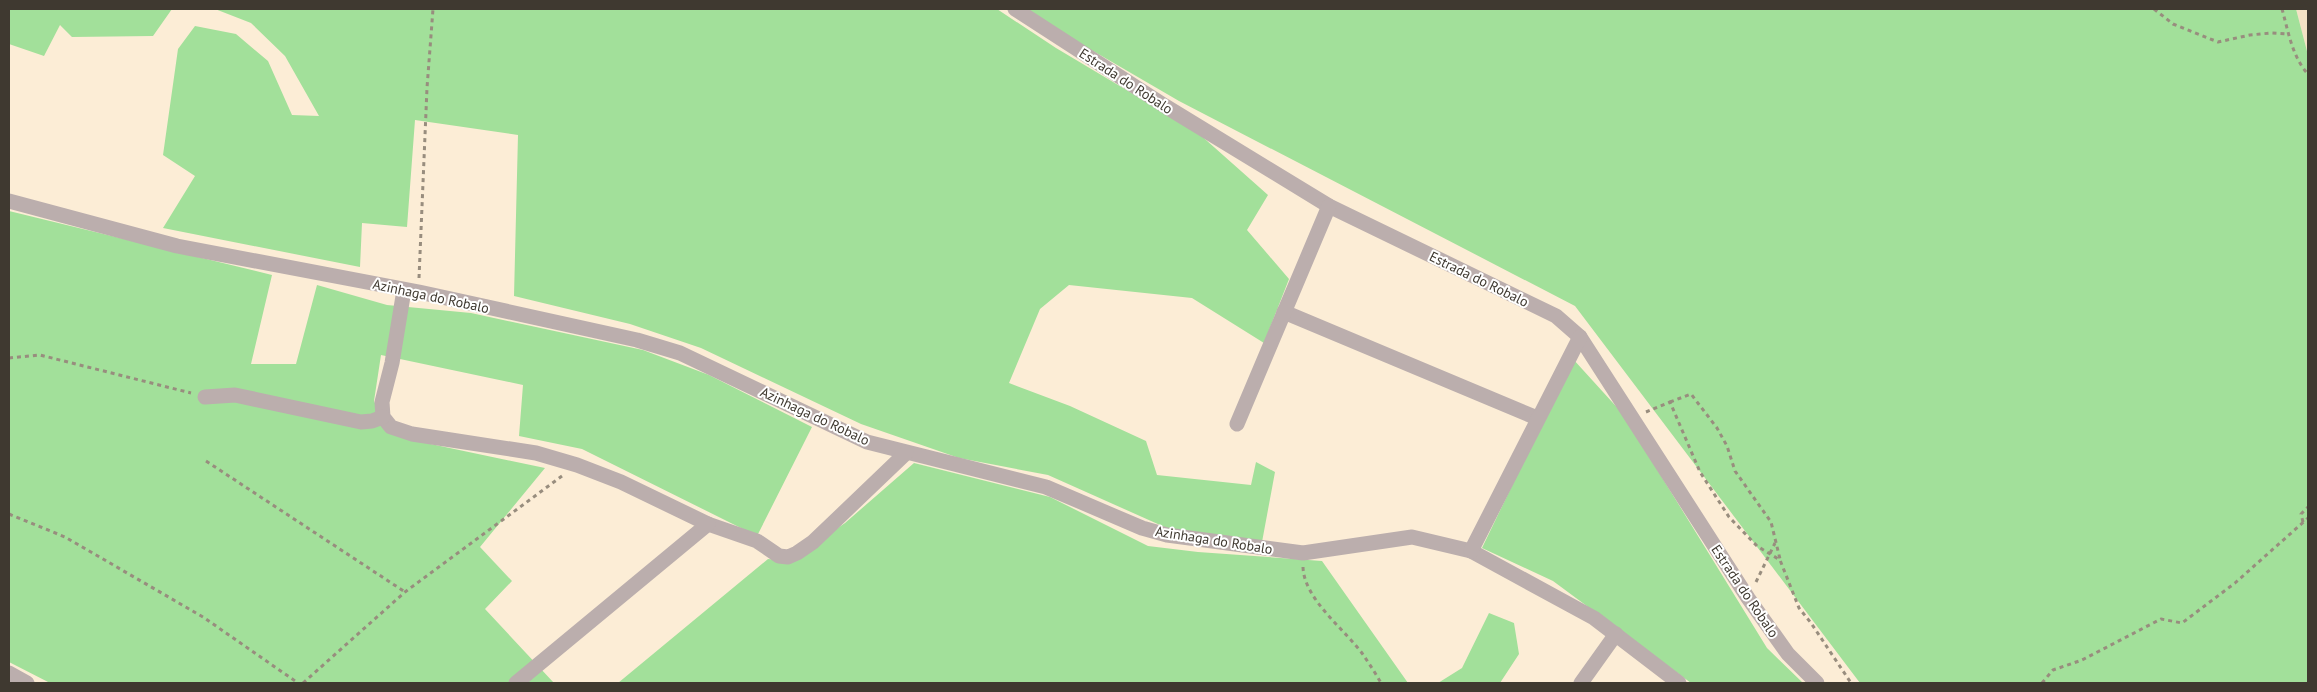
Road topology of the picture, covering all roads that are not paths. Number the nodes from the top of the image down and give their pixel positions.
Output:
1 (1015, 9) edge
2 (9, 201) edge
3 (1329, 206) junction
4 (411, 291) junction
5 (1284, 312) junction
6 (1580, 337) junction
7 (206, 396) road end
8 (383, 417) junction
9 (1537, 418) junction
10 (1237, 424) dead end
11 (906, 453) junction
12 (708, 524) junction
13 (1471, 551) junction
14 (1616, 634) junction
15 (9, 673) edge
16 (26, 683) edge
17 (516, 683) edge
18 (1581, 683) edge
19 (1678, 683) edge
20 (1818, 683) edge

1 - 3 street, Estrada do Robalo
2 - 4 street, Azinhaga do Robalo
3 - 5 street
3 - 6 street, Estrada do Robalo
4 - 8 street
4 - 11 street, Azinhaga do Robalo
5 - 9 street
5 - 10 street
6 - 9 street
6 - 20 street, Estrada do Robalo
7 - 8 street
8 - 12 street
9 - 13 street
11 - 12 street
11 - 13 street, Azinhaga do Robalo
12 - 17 street
13 - 14 street, Azinhaga do Robalo
14 - 18 street
14 - 19 street, Azinhaga do Robalo
15 - 16 street

